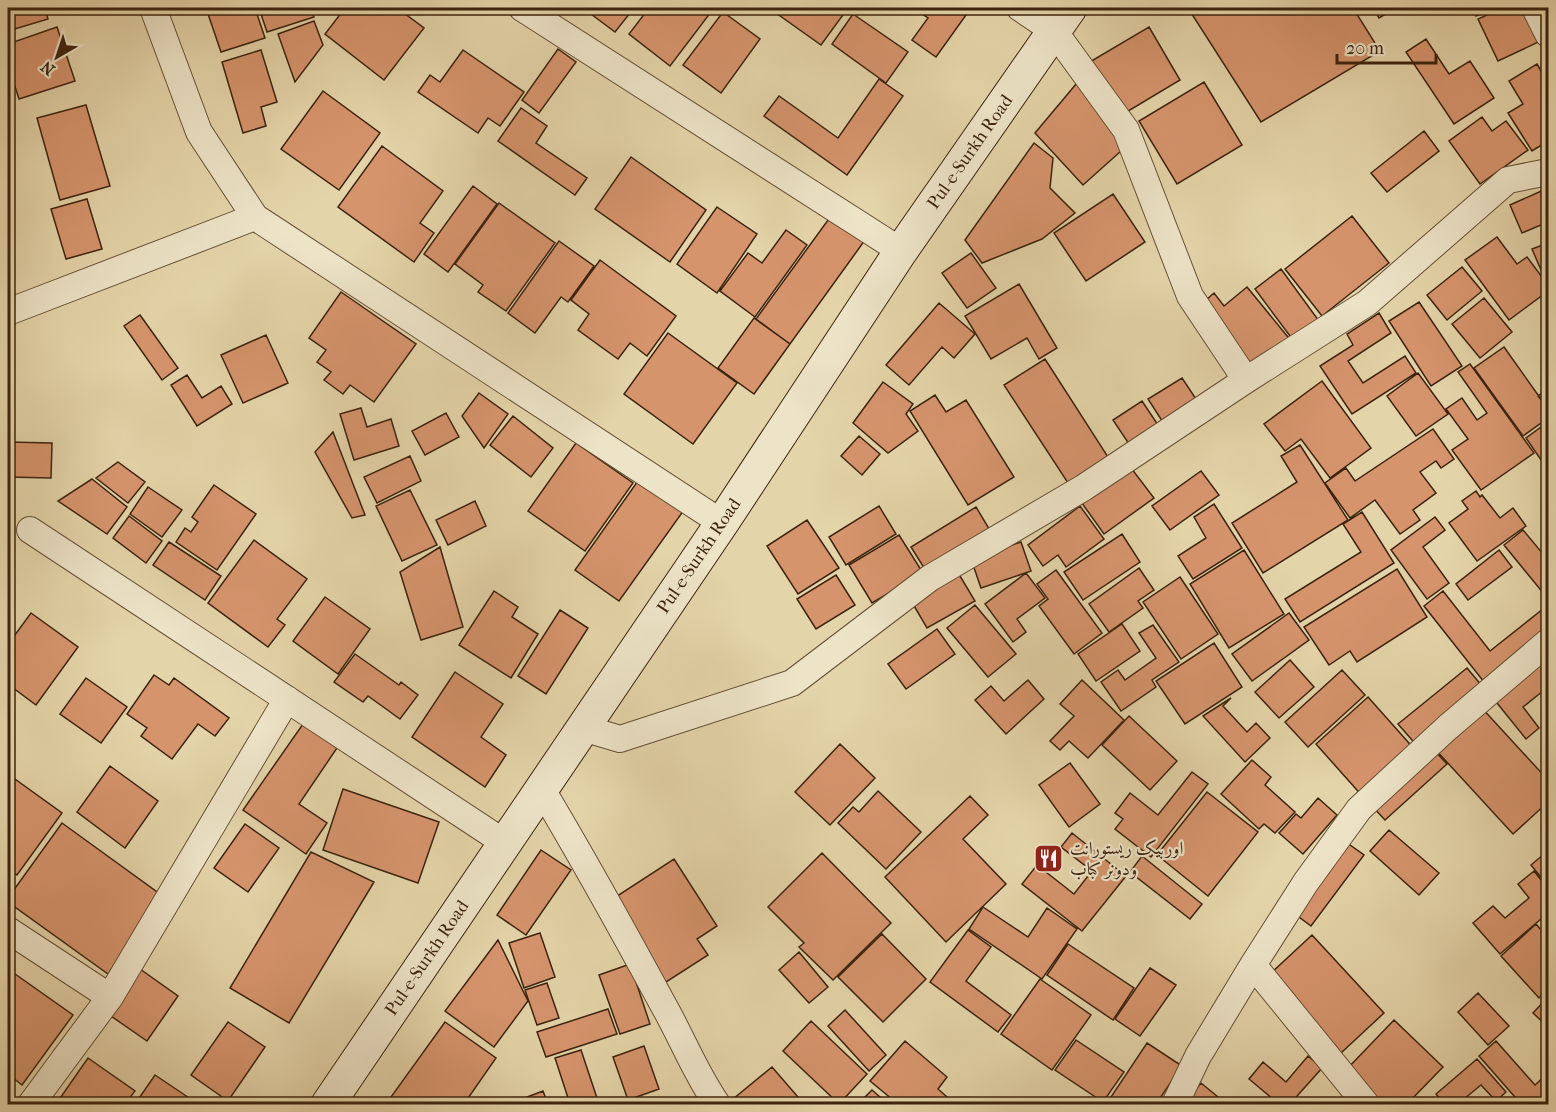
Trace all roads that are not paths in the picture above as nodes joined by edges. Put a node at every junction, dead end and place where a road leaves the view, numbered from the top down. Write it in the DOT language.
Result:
graph roads {
  1 [pos="153,8"];
  2 [pos="522,8"];
  3 [pos="1020,8"];
  4 [pos="1535,8"];
  5 [pos="1062,20"];
  6 [pos="1548,34"];
  7 [pos="1548,172"];
  8 [pos="255,217"];
  9 [pos="901,251"];
  10 [pos="8,312"];
  11 [pos="1246,381"];
  12 [pos="722,523"];
  13 [pos="30,530"];
  14 [pos="1548,642"];
  15 [pos="287,699"];
  16 [pos="583,728"];
  17 [pos="541,788"];
  18 [pos="505,843"];
  19 [pos="8,930"];
  20 [pos="1253,965"];
  21 [pos="110,997"];
  22 [pos="32,1104"];
  23 [pos="328,1104"];
  24 [pos="717,1104"];
  25 [pos="1176,1104"];
  26 [pos="1366,1104"];
  1 -- 8 [label="street"];
  2 -- 9 [label="street"];
  3 -- 5 [label="street"];
  4 -- 6 [label="street"];
  5 -- 9 [label="street, Pul-e-Surkh Road"];
  5 -- 11 [label="street"];
  7 -- 11 [label="street"];
  8 -- 10 [label="street"];
  8 -- 12 [label="street"];
  9 -- 12 [label="street, Pul-e-Surkh Road"];
  11 -- 16 [label="street"];
  12 -- 16 [label="street, Pul-e-Surkh Road"];
  13 -- 15 [label="street"];
  14 -- 20 [label="street"];
  15 -- 18 [label="street"];
  15 -- 21 [label="street"];
  16 -- 17 [label="street, Pul-e-Surkh Road"];
  17 -- 18 [label="street, Pul-e-Surkh Road"];
  17 -- 24 [label="street"];
  18 -- 23 [label="street, Pul-e-Surkh Road"];
  19 -- 21 [label="street"];
  20 -- 25 [label="street"];
  20 -- 26 [label="street"];
  21 -- 22 [label="street"];
}
